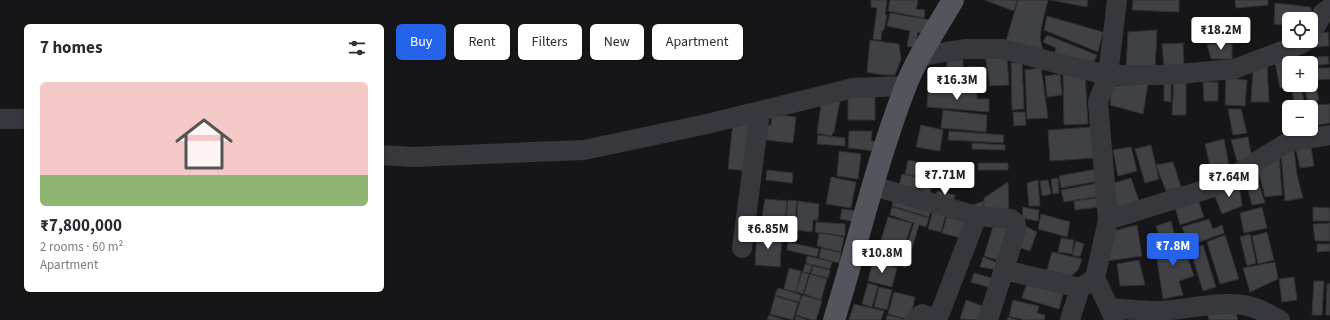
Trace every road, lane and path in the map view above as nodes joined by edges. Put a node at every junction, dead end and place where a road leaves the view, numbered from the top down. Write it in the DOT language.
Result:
graph roads {
  1 [pos="953,0"];
  2 [pos="1117,0"];
  3 [pos="1330,8"];
  4 [pos="1318,23"];
  5 [pos="1290,48"];
  6 [pos="921,56"];
  7 [pos="1108,75"];
  8 [pos="905,86"];
  9 [pos="760,111"];
  10 [pos="0,119"];
  11 [pos="24,119"];
  12 [pos="1330,135"];
  13 [pos="384,155"];
  14 [pos="873,186"];
  15 [pos="977,216"];
  16 [pos="1108,220"];
  17 [pos="742,248"];
  18 [pos="1004,270"];
  19 [pos="1088,283"];
  20 [pos="1112,314"];
  21 [pos="834,320"];
  22 [pos="915,320"];
  23 [pos="988,320"];
  24 [pos="1070,320"];
  25 [pos="1280,320"];
  1 -- 6 [label="main road"];
  2 -- 7 [label="street"];
  3 -- 4 [label="street"];
  5 -- 7 [label="street"];
  6 -- 7 [label="street"];
  6 -- 8 [label="main road"];
  7 -- 16 [label="street"];
  8 -- 9 [label="street"];
  8 -- 14 [label="main road"];
  9 -- 13 [label="street"];
  9 -- 17 [label="street"];
  10 -- 11 [label="street"];
  12 -- 16 [label="street"];
  14 -- 15 [label="street"];
  14 -- 21 [label="main road"];
  15 -- 18 [label="street"];
  15 -- 22 [label="street"];
  16 -- 19 [label="street"];
  18 -- 19 [label="street"];
  18 -- 23 [label="street"];
  19 -- 20 [label="street"];
  19 -- 24 [label="street"];
  20 -- 25 [label="street"];
}
